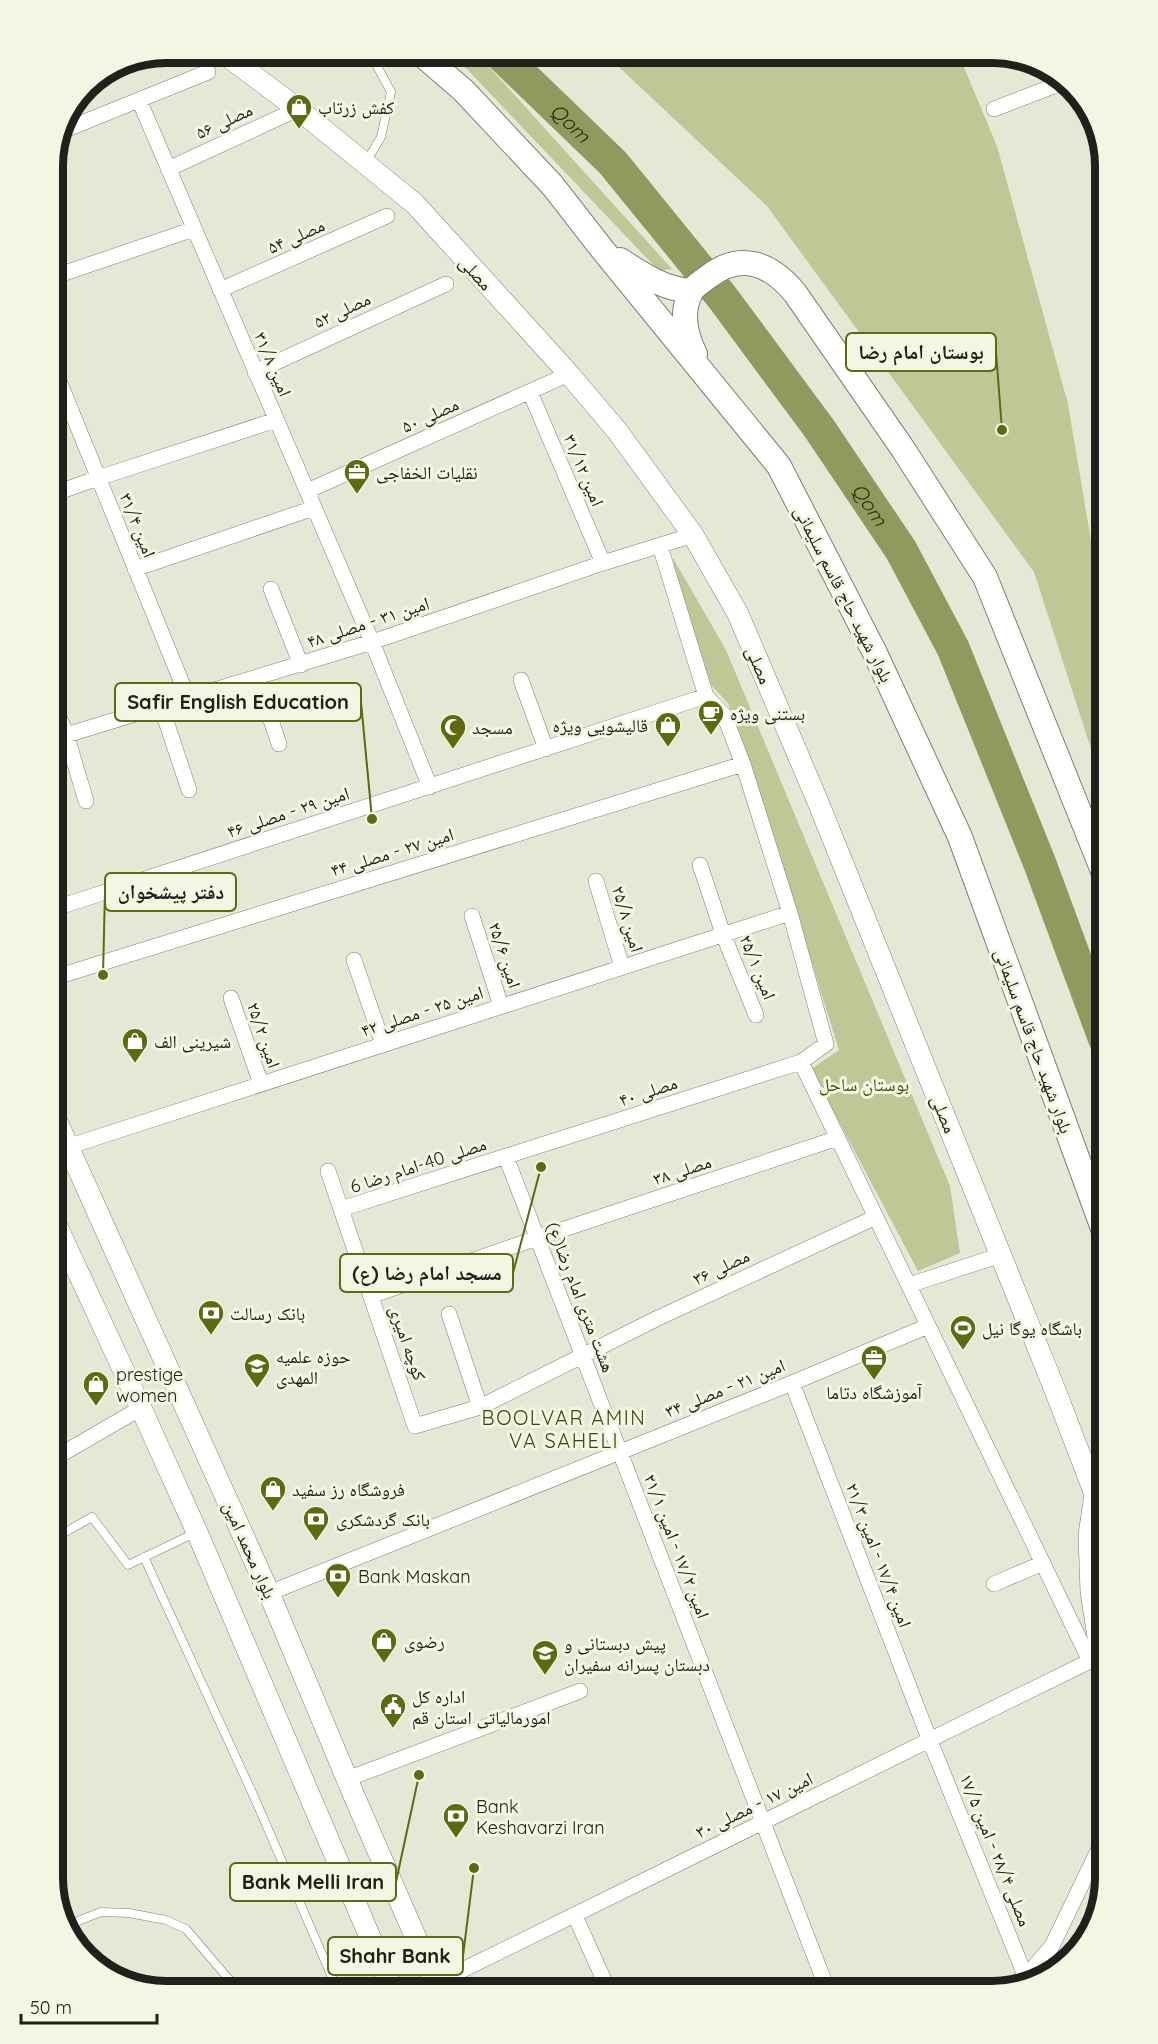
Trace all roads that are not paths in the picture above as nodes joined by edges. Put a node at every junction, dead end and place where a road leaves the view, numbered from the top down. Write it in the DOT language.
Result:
graph roads {
  1 [pos="237,63"];
  2 [pos="376,63"];
  3 [pos="431,63"];
  4 [pos="208,72"];
  5 [pos="1055,85"];
  6 [pos="139,100"];
  7 [pos="994,108"];
  8 [pos="298,109"];
  9 [pos="71,127"];
  10 [pos="365,164"];
  11 [pos="168,169"];
  12 [pos="387,216"];
  13 [pos="194,229"];
  14 [pos="602,249"];
  15 [pos="63,274"];
  16 [pos="446,285"];
  17 [pos="220,290"];
  18 [pos="692,291"];
  19 [pos="255,372"];
  20 [pos="569,374"];
  21 [pos="706,377"];
  22 [pos="63,391"];
  23 [pos="530,392"];
  24 [pos="276,420"];
  25 [pos="98,478"];
  26 [pos="63,490"];
  27 [pos="307,491"];
  28 [pos="314,508"];
  29 [pos="693,535"];
  30 [pos="660,546"];
  31 [pos="603,563"];
  32 [pos="135,569"];
  33 [pos="271,589"];
  34 [pos="372,642"];
  35 [pos="301,665"];
  36 [pos="257,678"];
  37 [pos="521,680"];
  38 [pos="706,696"];
  39 [pos="188,698"];
  40 [pos="161,706"];
  41 [pos="63,735"];
  42 [pos="279,744"];
  43 [pos="63,746"];
  44 [pos="546,749"];
  45 [pos="742,764"];
  46 [pos="430,787"];
  47 [pos="189,790"];
  48 [pos="86,801"];
  49 [pos="1095,851"];
  50 [pos="700,865"];
  51 [pos="596,881"];
  52 [pos="63,906"];
  53 [pos="790,913"];
  54 [pos="472,916"];
  55 [pos="723,934"];
  56 [pos="354,960"];
  57 [pos="622,967"];
  58 [pos="63,975"];
  59 [pos="231,998"];
  60 [pos="501,1006"];
  61 [pos="756,1015"];
  62 [pos="384,1044"];
  63 [pos="801,1062"];
  64 [pos="261,1084"];
  65 [pos="63,1137"];
  66 [pos="838,1138"];
  67 [pos="67,1147"];
  68 [pos="506,1157"];
  69 [pos="328,1171"];
  70 [pos="1095,1207"];
  71 [pos="341,1209"];
  72 [pos="876,1217"];
  73 [pos="537,1238"];
  74 [pos="63,1240"];
  75 [pos="1000,1255"];
  76 [pos="909,1285"];
  77 [pos="371,1296"];
  78 [pos="449,1314"];
  79 [pos="928,1326"];
  80 [pos="583,1355"];
  81 [pos="792,1383"];
  82 [pos="480,1407"];
  83 [pos="141,1408"];
  84 [pos="415,1426"];
  85 [pos="620,1452"];
  86 [pos="63,1453"];
  87 [pos="1095,1495"];
  88 [pos="197,1532"];
  89 [pos="63,1533"];
  90 [pos="144,1557"];
  91 [pos="1043,1563"];
  92 [pos="994,1584"];
  93 [pos="269,1593"];
  94 [pos="1095,1623"];
  95 [pos="1095,1659"];
  96 [pos="1095,1672"];
  97 [pos="580,1692"];
  98 [pos="930,1741"];
  99 [pos="347,1779"];
  100 [pos="762,1822"];
  101 [pos="1095,1857"];
  102 [pos="574,1916"];
  103 [pos="74,1922"];
  104 [pos="1025,1975"];
  105 [pos="230,1981"];
  106 [pos="334,1981"];
  107 [pos="389,1981"];
  108 [pos="434,1981"];
  109 [pos="449,1981"];
  110 [pos="604,1981"];
  111 [pos="824,1981"];
  1 -- 8 [label="main road, مصلی"];
  2 -- 10 [label="lane"];
  3 -- 14 [label="main road, بلوار شهید حاج قاسم سلیمانی"];
  4 -- 6 [label="street"];
  5 -- 7 [label="street"];
  6 -- 9 [label="street"];
  6 -- 11 [label="street, امین ۳۱/۸"];
  8 -- 10 [label="main road, مصلی"];
  8 -- 11 [label="street, مصلی ۵۶"];
  10 -- 20 [label="main road, مصلی"];
  11 -- 13 [label="street, امین ۳۱/۸"];
  12 -- 17 [label="street, مصلی ۵۴"];
  13 -- 15 [label="street"];
  13 -- 17 [label="street, امین ۳۱/۸"];
  14 -- 18 [label="main road"];
  14 -- 21 [label="main road, بلوار شهید حاج قاسم سلیمانی"];
  16 -- 19 [label="street, مصلی ۵۲"];
  17 -- 19 [label="street, امین ۳۱/۸"];
  18 -- 21 [label="main road"];
  18 -- 49 [label="main road"];
  19 -- 24 [label="street, امین ۳۱/۸"];
  20 -- 23 [label="street, مصلی ۵۰"];
  20 -- 29 [label="main road, مصلی"];
  21 -- 70 [label="main road, بلوار شهید حاج قاسم سلیمانی"];
  22 -- 25 [label="street, امین ۳۱/۴"];
  23 -- 27 [label="street, مصلی ۵۰"];
  23 -- 31 [label="street, امین ۳۱/۱۲"];
  24 -- 25 [label="street"];
  24 -- 27 [label="street, امین ۳۱/۸"];
  25 -- 26 [label="street"];
  25 -- 32 [label="street, امین ۳۱/۴"];
  27 -- 28 [label="street, امین ۳۱/۸"];
  28 -- 32 [label="street"];
  28 -- 34 [label="street, امین ۳۱/۸"];
  29 -- 30 [label="street, امین ۳۱ - مصلی ۴۸"];
  29 -- 75 [label="main road, مصلی"];
  30 -- 31 [label="street, امین ۳۱ - مصلی ۴۸"];
  30 -- 38 [label="street"];
  31 -- 34 [label="street, امین ۳۱ - مصلی ۴۸"];
  32 -- 39 [label="street, امین ۳۱/۴"];
  33 -- 35 [label="street"];
  34 -- 35 [label="street, امین ۳۱ - مصلی ۴۸"];
  34 -- 46 [label="street, امین ۳۱/۸"];
  35 -- 36 [label="street, امین ۳۱ - مصلی ۴۸"];
  36 -- 39 [label="street, امین ۳۱ - مصلی ۴۸"];
  36 -- 42 [label="street"];
  37 -- 44 [label="street"];
  38 -- 44 [label="street, امین ۲۹ - مصلی ۴۶"];
  38 -- 45 [label="street"];
  39 -- 40 [label="street, امین ۳۱ - مصلی ۴۸"];
  40 -- 41 [label="street, امین ۳۱ - مصلی ۴۸"];
  40 -- 47 [label="street"];
  43 -- 48 [label="street"];
  44 -- 46 [label="street, امین ۲۹ - مصلی ۴۶"];
  45 -- 53 [label="street"];
  45 -- 58 [label="street, امین ۲۷ - مصلی ۴۴"];
  46 -- 52 [label="street, امین ۲۹ - مصلی ۴۶"];
  50 -- 55 [label="street, امین ۲۵/۱"];
  51 -- 57 [label="street, امین ۲۵/۸"];
  53 -- 55 [label="street, امین ۲۵ - مصلی ۴۲"];
  53 -- 63 [label="street, مصلی ۴۰"];
  54 -- 60 [label="street, امین ۲۵/۶"];
  55 -- 57 [label="street, امین ۲۵ - مصلی ۴۲"];
  55 -- 61 [label="street, امین ۲۵/۱"];
  56 -- 62 [label="street"];
  57 -- 60 [label="street, امین ۲۵ - مصلی ۴۲"];
  59 -- 64 [label="street, امین ۲۵/۲"];
  60 -- 62 [label="street, امین ۲۵ - مصلی ۴۲"];
  62 -- 64 [label="street, امین ۲۵ - مصلی ۴۲"];
  63 -- 66 [label="street"];
  63 -- 68 [label="street, مصلی ۴۰"];
  64 -- 67 [label="street, امین ۲۵ - مصلی ۴۲"];
  65 -- 67 [label="main road, بلوار محمد امین"];
  66 -- 72 [label="street"];
  66 -- 73 [label="street, مصلی ۳۸"];
  67 -- 93 [label="main road, بلوار محمد امین"];
  68 -- 71 [label="street, مصلی 40-امام رضا 6"];
  68 -- 73 [label="street, هشت متری امام رضا(ع)"];
  69 -- 71 [label="street, کوچه امیری"];
  71 -- 77 [label="street, کوچه امیری"];
  72 -- 76 [label="street"];
  72 -- 80 [label="street, مصلی ۳۶"];
  73 -- 77 [label="street, مصلی ۳۸"];
  73 -- 80 [label="street, هشت متری امام رضا(ع)"];
  74 -- 83 [label="main road"];
  75 -- 76 [label="street"];
  75 -- 87 [label="main road, مصلی"];
  76 -- 79 [label="street"];
  77 -- 84 [label="street, کوچه امیری"];
  78 -- 82 [label="street"];
  79 -- 81 [label="street, امین ۲۱ - مصلی ۳۴"];
  79 -- 91 [label="street"];
  80 -- 82 [label="street, مصلی ۳۶"];
  80 -- 85 [label="street, هشت متری امام رضا(ع)"];
  81 -- 85 [label="street, امین ۲۱ - مصلی ۳۴"];
  81 -- 98 [label="street, امین ۱۷/۴ - امین ۲۱/۳"];
  82 -- 84 [label="street, مصلی ۳۶"];
  83 -- 86 [label="street"];
  83 -- 88 [label="main road"];
  85 -- 93 [label="street, امین ۲۱ - مصلی ۳۴"];
  85 -- 100 [label="street, امین ۱۷/۲ - امین ۲۱/۱"];
  87 -- 94 [label="main road"];
  88 -- 90 [label="lane"];
  88 -- 107 [label="main road"];
  89 -- 90 [label="lane"];
  90 -- 106 [label="lane"];
  91 -- 92 [label="street"];
  91 -- 95 [label="street"];
  93 -- 99 [label="main road, بلوار محمد امین"];
  96 -- 98 [label="street, امین ۱۷ - مصلی ۳۰"];
  97 -- 99 [label="street"];
  98 -- 100 [label="street, امین ۱۷ - مصلی ۳۰"];
  98 -- 104 [label="street, مصلی ۲۸/۴ - امین ۱۷/۵"];
  99 -- 108 [label="main road, بلوار محمد امین"];
  100 -- 102 [label="street, امین ۱۷ - مصلی ۳۰"];
  100 -- 111 [label="street, امین ۱۷/۲ - امین ۲۱/۱"];
  101 -- 104 [label="street"];
  102 -- 109 [label="street, امین ۱۷ - مصلی ۳۰"];
  102 -- 110 [label="street"];
  103 -- 105 [label="lane"];
}
